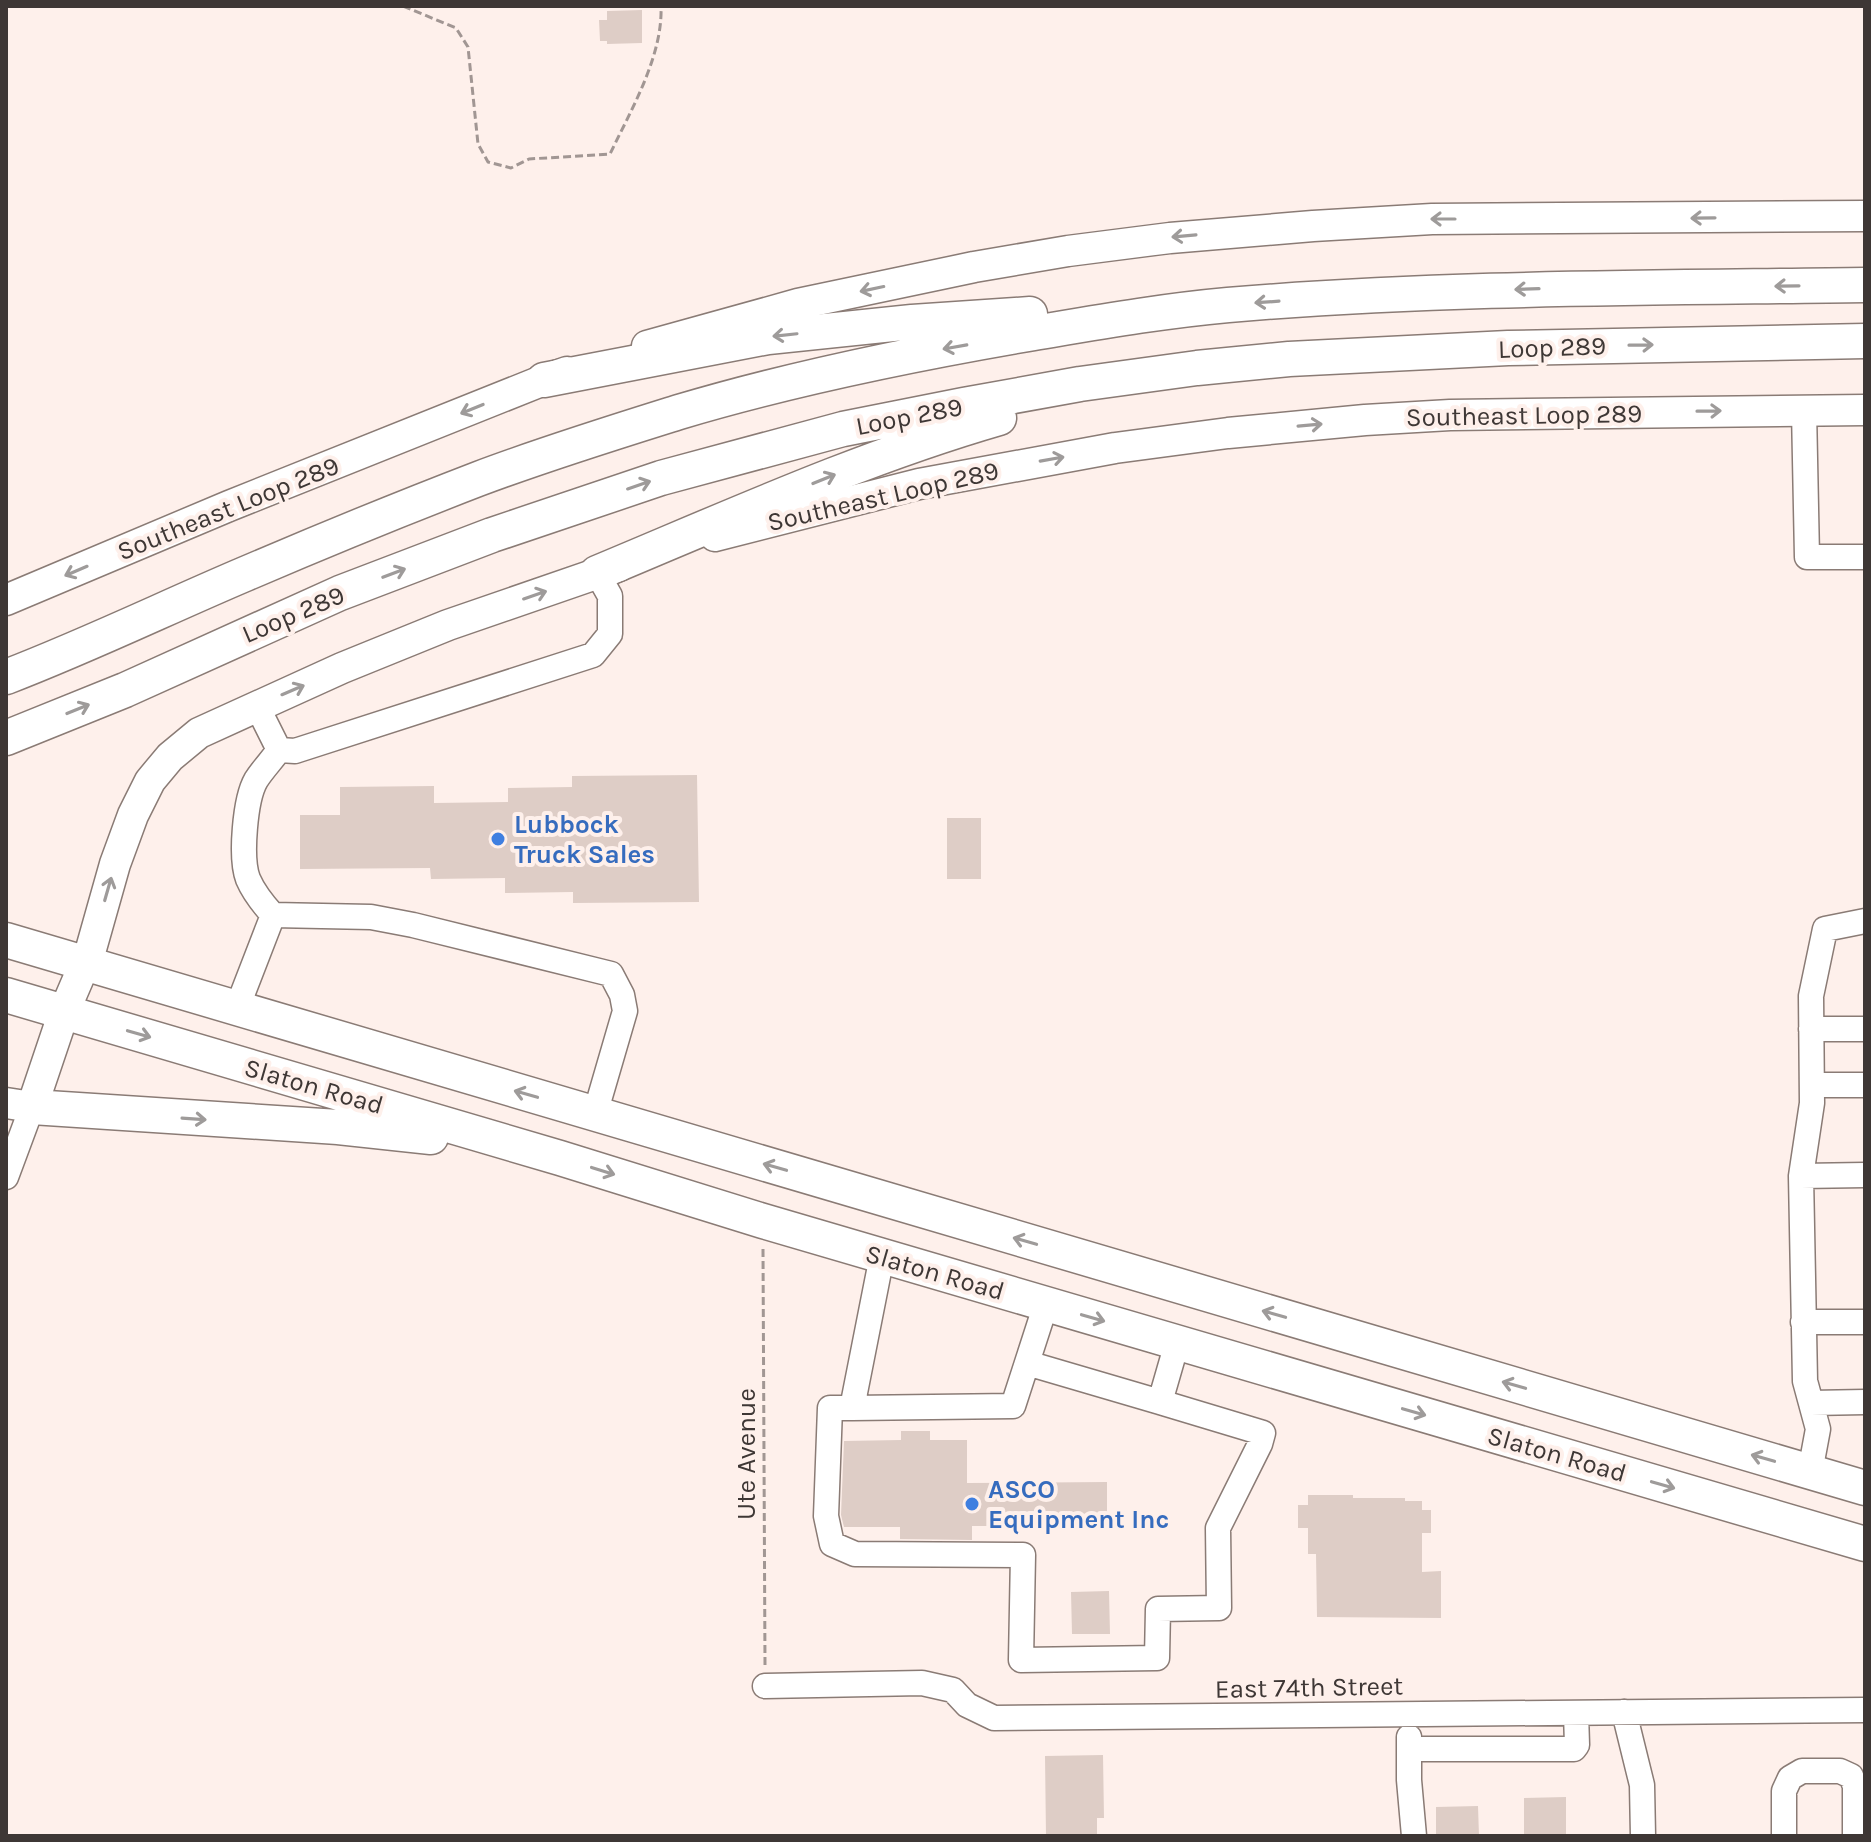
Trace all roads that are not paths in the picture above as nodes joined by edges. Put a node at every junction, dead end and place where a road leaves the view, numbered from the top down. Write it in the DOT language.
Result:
graph roads {
  1 [pos="1865,216"];
  2 [pos="1865,285"];
  3 [pos="1226,305"];
  4 [pos="1865,341"];
  5 [pos="1508,348"];
  6 [pos="544,380"];
  7 [pos="1804,410"];
  8 [pos="1865,410"];
  9 [pos="1865,557"];
  10 [pos="597,573"];
  11 [pos="6,600"];
  12 [pos="6,677"];
  13 [pos="257,706"];
  14 [pos="6,738"];
  15 [pos="279,750"];
  16 [pos="273,915"];
  17 [pos="1865,921"];
  18 [pos="6,940"];
  19 [pos="85,963"];
  20 [pos="6,995"];
  21 [pos="237,1008"];
  22 [pos="64,1012"];
  23 [pos="1811,1029"];
  24 [pos="1865,1029"];
  25 [pos="1812,1085"];
  26 [pos="1865,1085"];
  27 [pos="19,1105"];
  28 [pos="595,1114"];
  29 [pos="560,1158"];
  30 [pos="1865,1175"];
  31 [pos="1801,1176"];
  32 [pos="6,1177"];
  33 [pos="882,1256"];
  34 [pos="1170,1284"];
  35 [pos="1046,1304"];
  36 [pos="1803,1322"];
  37 [pos="1865,1322"];
  38 [pos="1164,1338"];
  39 [pos="1027,1363"];
  40 [pos="1160,1402"];
  41 [pos="1865,1402"];
  42 [pos="1811,1403"];
  43 [pos="852,1408"];
  44 [pos="1810,1472"];
  45 [pos="1865,1488"];
  46 [pos="1865,1544"];
  47 [pos="765,1686"];
  48 [pos="1865,1710"];
  49 [pos="1624,1712"];
  50 [pos="1576,1713"];
  51 [pos="1409,1714"];
  52 [pos="1409,1749"];
  53 [pos="1414,1836"];
  54 [pos="1643,1836"];
  55 [pos="1784,1836"];
  56 [pos="1855,1836"];
  1 -- 6 [label="main road, Southeast Loop 289, one-way"];
  2 -- 3 [label="highway, Loop 289, one-way"];
  3 -- 6 [label="highway, one-way"];
  3 -- 12 [label="highway, Loop 289, one-way"];
  5 -- 4 [label="highway, Loop 289, one-way"];
  10 -- 5 [label="highway, one-way"];
  14 -- 5 [label="highway, Loop 289, one-way"];
  6 -- 11 [label="main road, Southeast Loop 289, one-way"];
  7 -- 8 [label="main road, Southeast Loop 289"];
  7 -- 9 [label="street"];
  10 -- 7 [label="main road, Southeast Loop 289, one-way"];
  13 -- 10 [label="main road, Southeast Loop 289, one-way"];
  10 -- 15 [label="street"];
  13 -- 15 [label="street"];
  19 -- 13 [label="main road, Southeast Loop 289, one-way"];
  15 -- 16 [label="street"];
  16 -- 21 [label="street"];
  16 -- 28 [label="street"];
  17 -- 23 [label="street"];
  18 -- 19 [label="highway, Slaton Road"];
  19 -- 21 [label="highway, Slaton Road"];
  19 -- 22 [label="main road, Southeast Loop 289"];
  20 -- 22 [label="highway, Slaton Road"];
  28 -- 21 [label="highway, Slaton Road, one-way"];
  22 -- 27 [label="main road, Southeast Loop 289"];
  22 -- 29 [label="highway, Slaton Road, one-way"];
  23 -- 24 [label="street"];
  23 -- 25 [label="street"];
  25 -- 26 [label="street"];
  25 -- 31 [label="street"];
  27 -- 29 [label="highway, one-way"];
  27 -- 32 [label="street"];
  34 -- 28 [label="highway, Slaton Road, one-way"];
  29 -- 33 [label="highway, Slaton Road, one-way"];
  30 -- 31 [label="street"];
  31 -- 36 [label="street"];
  33 -- 35 [label="highway, Slaton Road"];
  33 -- 43 [label="street"];
  34 -- 38 [label="highway"];
  44 -- 34 [label="highway, Slaton Road, one-way"];
  35 -- 38 [label="highway, Slaton Road, one-way"];
  35 -- 39 [label="street"];
  36 -- 37 [label="street"];
  36 -- 42 [label="street"];
  38 -- 40 [label="street"];
  38 -- 46 [label="highway, Slaton Road, one-way"];
  39 -- 40 [label="street"];
  39 -- 43 [label="street"];
  40 -- 43 [label="street"];
  41 -- 42 [label="street"];
  42 -- 44 [label="street"];
  44 -- 45 [label="highway, Slaton Road"];
  47 -- 51 [label="street, East 74th Street"];
  48 -- 49 [label="street, East 74th Street"];
  49 -- 50 [label="street, East 74th Street"];
  49 -- 54 [label="street"];
  50 -- 51 [label="street, East 74th Street"];
  50 -- 52 [label="street"];
  51 -- 52 [label="street"];
  52 -- 53 [label="street"];
  55 -- 56 [label="street"];
}
